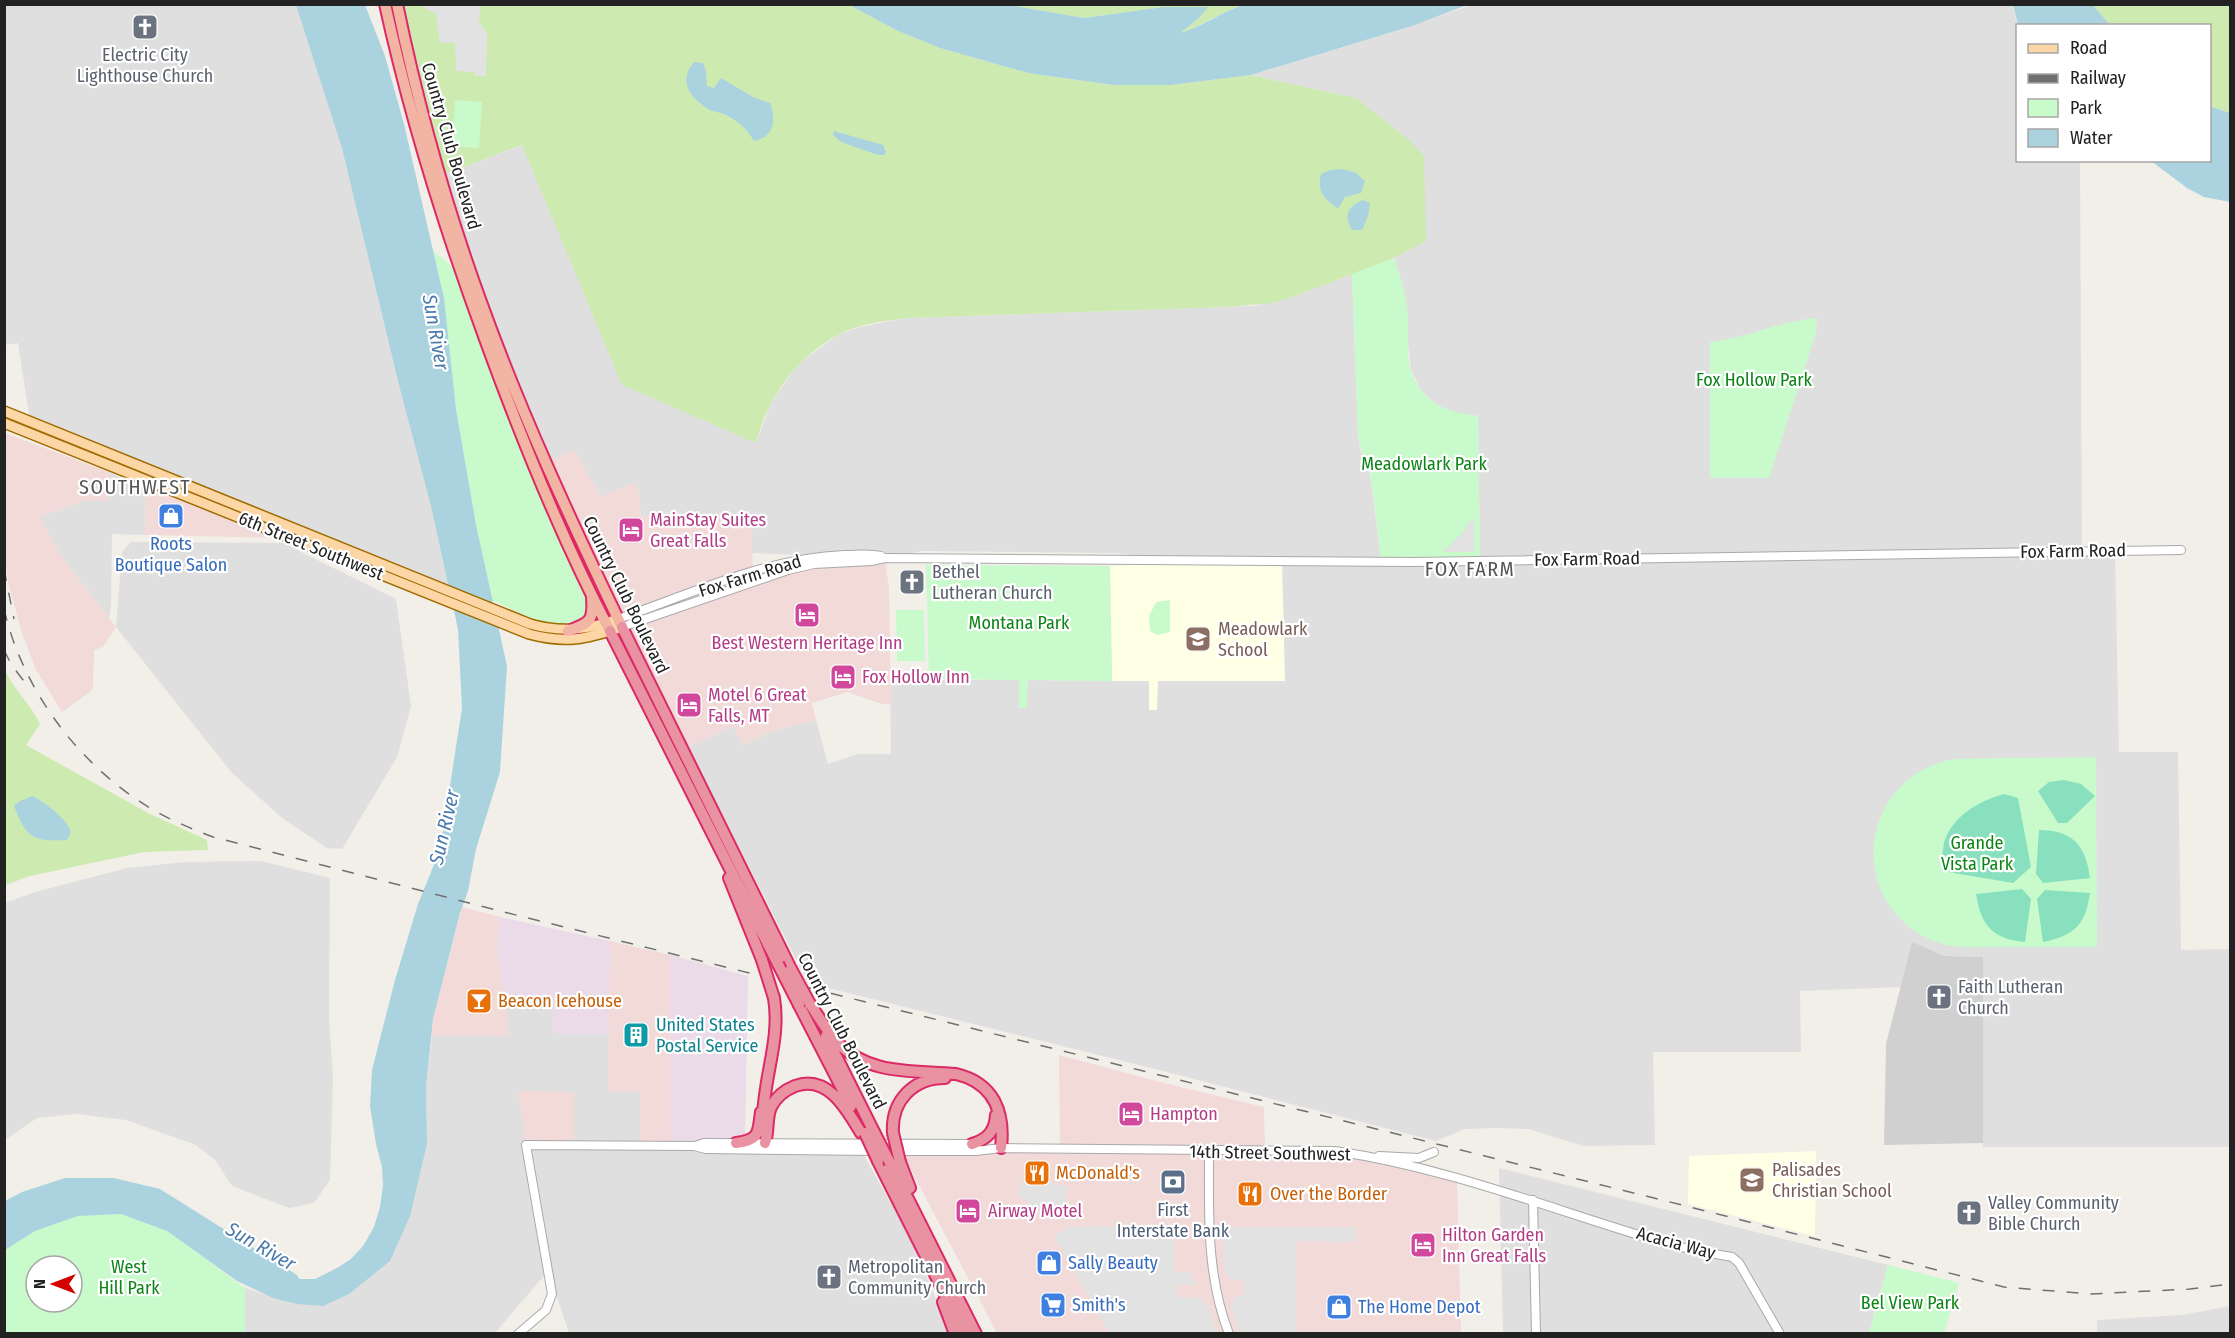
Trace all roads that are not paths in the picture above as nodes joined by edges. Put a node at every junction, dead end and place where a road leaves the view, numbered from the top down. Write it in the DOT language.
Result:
graph roads {
  1 [pos="385,4"];
  2 [pos="396,4"];
  3 [pos="4,411"];
  4 [pos="4,423"];
  5 [pos="2181,550"];
  6 [pos="592,594"];
  7 [pos="620,623"];
  8 [pos="608,627"];
  9 [pos="568,631"];
  10 [pos="715,838"];
  11 [pos="805,1004"];
  12 [pos="765,1097"];
  13 [pos="996,1115"];
  14 [pos="867,1133"];
  15 [pos="736,1143"];
  16 [pos="972,1144"];
  17 [pos="694,1146"];
  18 [pos="765,1147"];
  19 [pos="1001,1148"];
  20 [pos="1209,1151"];
  21 [pos="1434,1152"];
  22 [pos="1372,1157"];
  23 [pos="895,1162"];
  24 [pos="1533,1200"];
  25 [pos="921,1246"];
  26 [pos="518,1334"];
  27 [pos="955,1334"];
  28 [pos="965,1334"];
  29 [pos="976,1334"];
  30 [pos="1229,1334"];
  31 [pos="1536,1334"];
  32 [pos="1780,1334"];
  1 -- 6 [label="highway, Country Club Boulevard"];
  2 -- 7 [label="highway, Country Club Boulevard"];
  3 -- 9 [label="main road, 6th Street Southwest"];
  4 -- 8 [label="main road, 6th Street Southwest"];
  5 -- 7 [label="street, Fox Farm Road"];
  6 -- 8 [label="highway, Country Club Boulevard"];
  6 -- 9 [label="highway"];
  7 -- 8 [label="main road, 6th Street Southwest"];
  7 -- 11 [label="highway, Country Club Boulevard, bridge"];
  8 -- 9 [label="main road, 6th Street Southwest"];
  8 -- 10 [label="highway, Country Club Boulevard"];
  10 -- 11 [label="highway, Country Club Boulevard, bridge"];
  10 -- 12 [label="highway, bridge"];
  11 -- 14 [label="highway, Country Club Boulevard"];
  11 -- 19 [label="highway"];
  12 -- 15 [label="highway"];
  12 -- 18 [label="highway"];
  13 -- 16 [label="highway"];
  13 -- 19 [label="highway"];
  13 -- 23 [label="highway, bridge"];
  14 -- 18 [label="highway"];
  14 -- 23 [label="highway, Country Club Boulevard, bridge"];
  14 -- 25 [label="highway, Country Club Boulevard, bridge"];
  15 -- 17 [label="street, 14th Street Southwest"];
  15 -- 18 [label="street, 14th Street Southwest"];
  16 -- 18 [label="street, 14th Street Southwest"];
  16 -- 19 [label="street, 14th Street Southwest"];
  17 -- 18 [label="street, 14th Street Southwest"];
  17 -- 26 [label="street, 14th Street Southwest"];
  18 -- 19 [label="street, 14th Street Southwest"];
  19 -- 20 [label="street, 14th Street Southwest"];
  20 -- 22 [label="street, 14th Street Southwest"];
  20 -- 30 [label="street"];
  21 -- 22 [label="street"];
  22 -- 24 [label="street, 14th Street Southwest"];
  23 -- 29 [label="highway, Country Club Boulevard"];
  24 -- 31 [label="street"];
  24 -- 32 [label="street, Acacia Way"];
  25 -- 27 [label="highway"];
  25 -- 28 [label="highway"];
}
